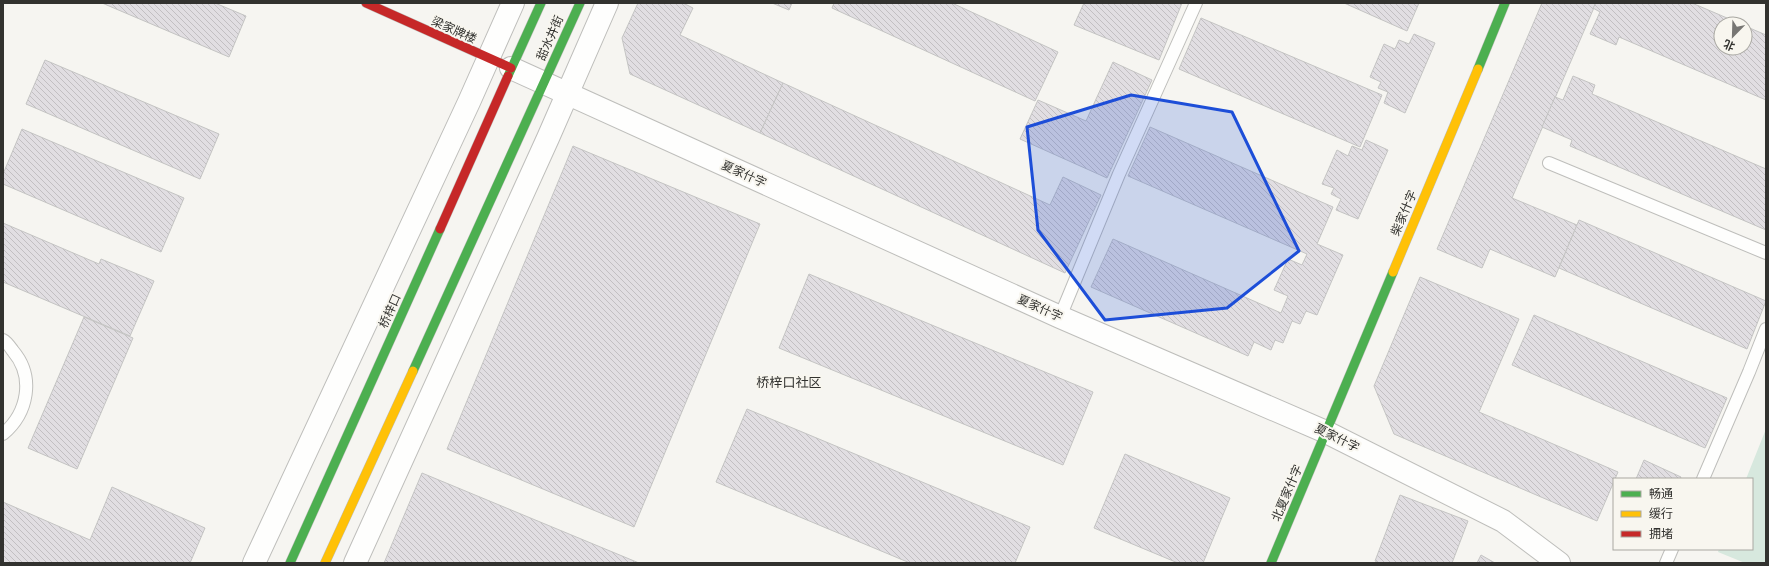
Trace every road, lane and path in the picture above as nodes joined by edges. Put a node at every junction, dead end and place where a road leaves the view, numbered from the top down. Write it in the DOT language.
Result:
graph roads {
  1 [pos="366,3"];
  2 [pos="513,3"];
  3 [pos="541,3"];
  4 [pos="580,3"];
  5 [pos="607,3"];
  6 [pos="1196,3"];
  7 [pos="1505,3"];
  8 [pos="488,58"];
  9 [pos="511,68"];
  10 [pos="543,83"];
  11 [pos="567,94"];
  12 [pos="1549,163"];
  13 [pos="1766,252"];
  14 [pos="1060,317"];
  15 [pos="1766,329"];
  16 [pos="3,340"];
  17 [pos="1326,432"];
  18 [pos="3,434"];
  19 [pos="1703,478"];
  20 [pos="1672,550"];
  21 [pos="254,563"];
  22 [pos="290,563"];
  23 [pos="325,563"];
  24 [pos="355,563"];
  25 [pos="1271,563"];
  26 [pos="1559,563"];
  27 [pos="1666,563"];
  1 -- 8 [label="main road, 梁家牌楼"];
  2 -- 8 [label="street"];
  3 -- 9 [label="main road, 甜水井街"];
  4 -- 10 [label="main road, 甜水井街"];
  5 -- 11 [label="street"];
  6 -- 14 [label="lane"];
  7 -- 17 [label="main road, 柴家什字"];
  8 -- 9 [label="main road, 梁家牌楼"];
  8 -- 21 [label="street"];
  9 -- 10 [label="street, 夏家什字"];
  9 -- 22 [label="main road, 桥梓口"];
  10 -- 11 [label="street, 夏家什字"];
  10 -- 23 [label="main road"];
  11 -- 14 [label="street, 夏家什字"];
  11 -- 24 [label="street"];
  12 -- 13 [label="lane"];
  14 -- 17 [label="street, 夏家什字"];
  15 -- 19 [label="lane"];
  16 -- 18 [label="lane"];
  17 -- 25 [label="main road, 北夏家什字"];
  17 -- 26 [label="street, 夏家什字"];
  20 -- 27 [label="lane"];
}
